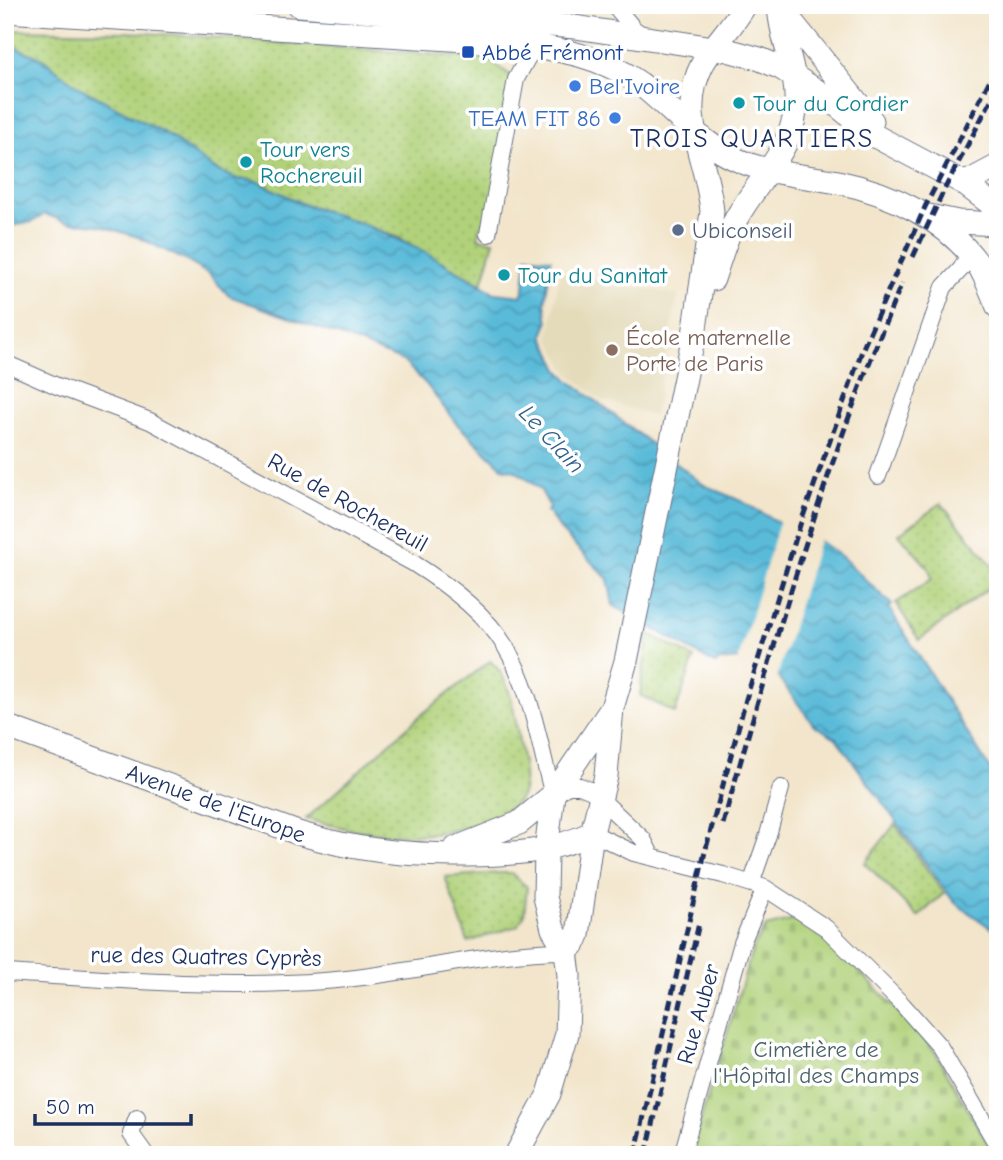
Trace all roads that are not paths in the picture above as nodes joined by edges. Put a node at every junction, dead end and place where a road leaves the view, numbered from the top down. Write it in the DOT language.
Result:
graph roads {
  1 [pos="299,5"];
  2 [pos="614,5"];
  3 [pos="745,5"];
  4 [pos="779,6"];
  5 [pos="68,10"];
  6 [pos="95,10"];
  7 [pos="5,11"];
  8 [pos="654,40"];
  9 [pos="538,46"];
  10 [pos="714,48"];
  11 [pos="793,76"];
  12 [pos="694,132"];
  13 [pos="896,149"];
  14 [pos="998,166"];
  15 [pos="771,170"];
  16 [pos="964,184"];
  17 [pos="994,211"];
  18 [pos="926,216"];
  19 [pos="488,234"];
  20 [pos="969,254"];
  21 [pos="996,299"];
  22 [pos="694,335"];
  23 [pos="5,363"];
  24 [pos="878,476"];
  25 [pos="612,708"];
  26 [pos="5,726"];
  27 [pos="780,788"];
  28 [pos="553,795"];
  29 [pos="600,799"];
  30 [pos="592,833"];
  31 [pos="547,850"];
  32 [pos="433,855"];
  33 [pos="652,857"];
  34 [pos="758,886"];
  35 [pos="566,951"];
  36 [pos="5,973"];
  37 [pos="137,1118"];
  38 [pos="998,1151"];
  39 [pos="146,1155"];
  40 [pos="516,1155"];
  41 [pos="682,1155"];
  1 -- 8 [label="main road"];
  2 -- 8 [label="street"];
  3 -- 10 [label="main road"];
  4 -- 11 [label="main road"];
  4 -- 13 [label="main road"];
  5 -- 6 [label="main road"];
  5 -- 7 [label="main road"];
  6 -- 9 [label="main road"];
  8 -- 10 [label="main road"];
  9 -- 12 [label="main road"];
  9 -- 19 [label="street"];
  10 -- 11 [label="main road"];
  10 -- 12 [label="main road"];
  11 -- 13 [label="main road"];
  11 -- 15 [label="main road"];
  12 -- 15 [label="main road"];
  12 -- 22 [label="main road"];
  13 -- 16 [label="main road"];
  14 -- 16 [label="main road"];
  15 -- 18 [label="main road"];
  15 -- 22 [label="main road"];
  16 -- 17 [label="main road"];
  17 -- 18 [label="main road"];
  17 -- 20 [label="main road"];
  18 -- 20 [label="main road"];
  20 -- 21 [label="main road"];
  20 -- 24 [label="street"];
  22 -- 25 [label="main road"];
  23 -- 28 [label="street, Rue de Rochereuil"];
  25 -- 28 [label="main road"];
  25 -- 29 [label="main road"];
  26 -- 32 [label="main road, Avenue de l'Europe"];
  27 -- 34 [label="street, Rue Auber"];
  28 -- 29 [label="street"];
  28 -- 31 [label="main road"];
  28 -- 32 [label="main road, Avenue de l'Europe"];
  29 -- 30 [label="main road"];
  29 -- 33 [label="street"];
  30 -- 31 [label="main road, Avenue de l'Europe"];
  30 -- 33 [label="street"];
  30 -- 35 [label="main road"];
  31 -- 32 [label="main road, Avenue de l'Europe"];
  31 -- 35 [label="main road"];
  33 -- 34 [label="street"];
  34 -- 38 [label="street"];
  34 -- 41 [label="street, Rue Auber"];
  35 -- 36 [label="street, rue des Quatres Cyprès"];
  35 -- 40 [label="main road"];
  37 -- 39 [label="street"];
}
